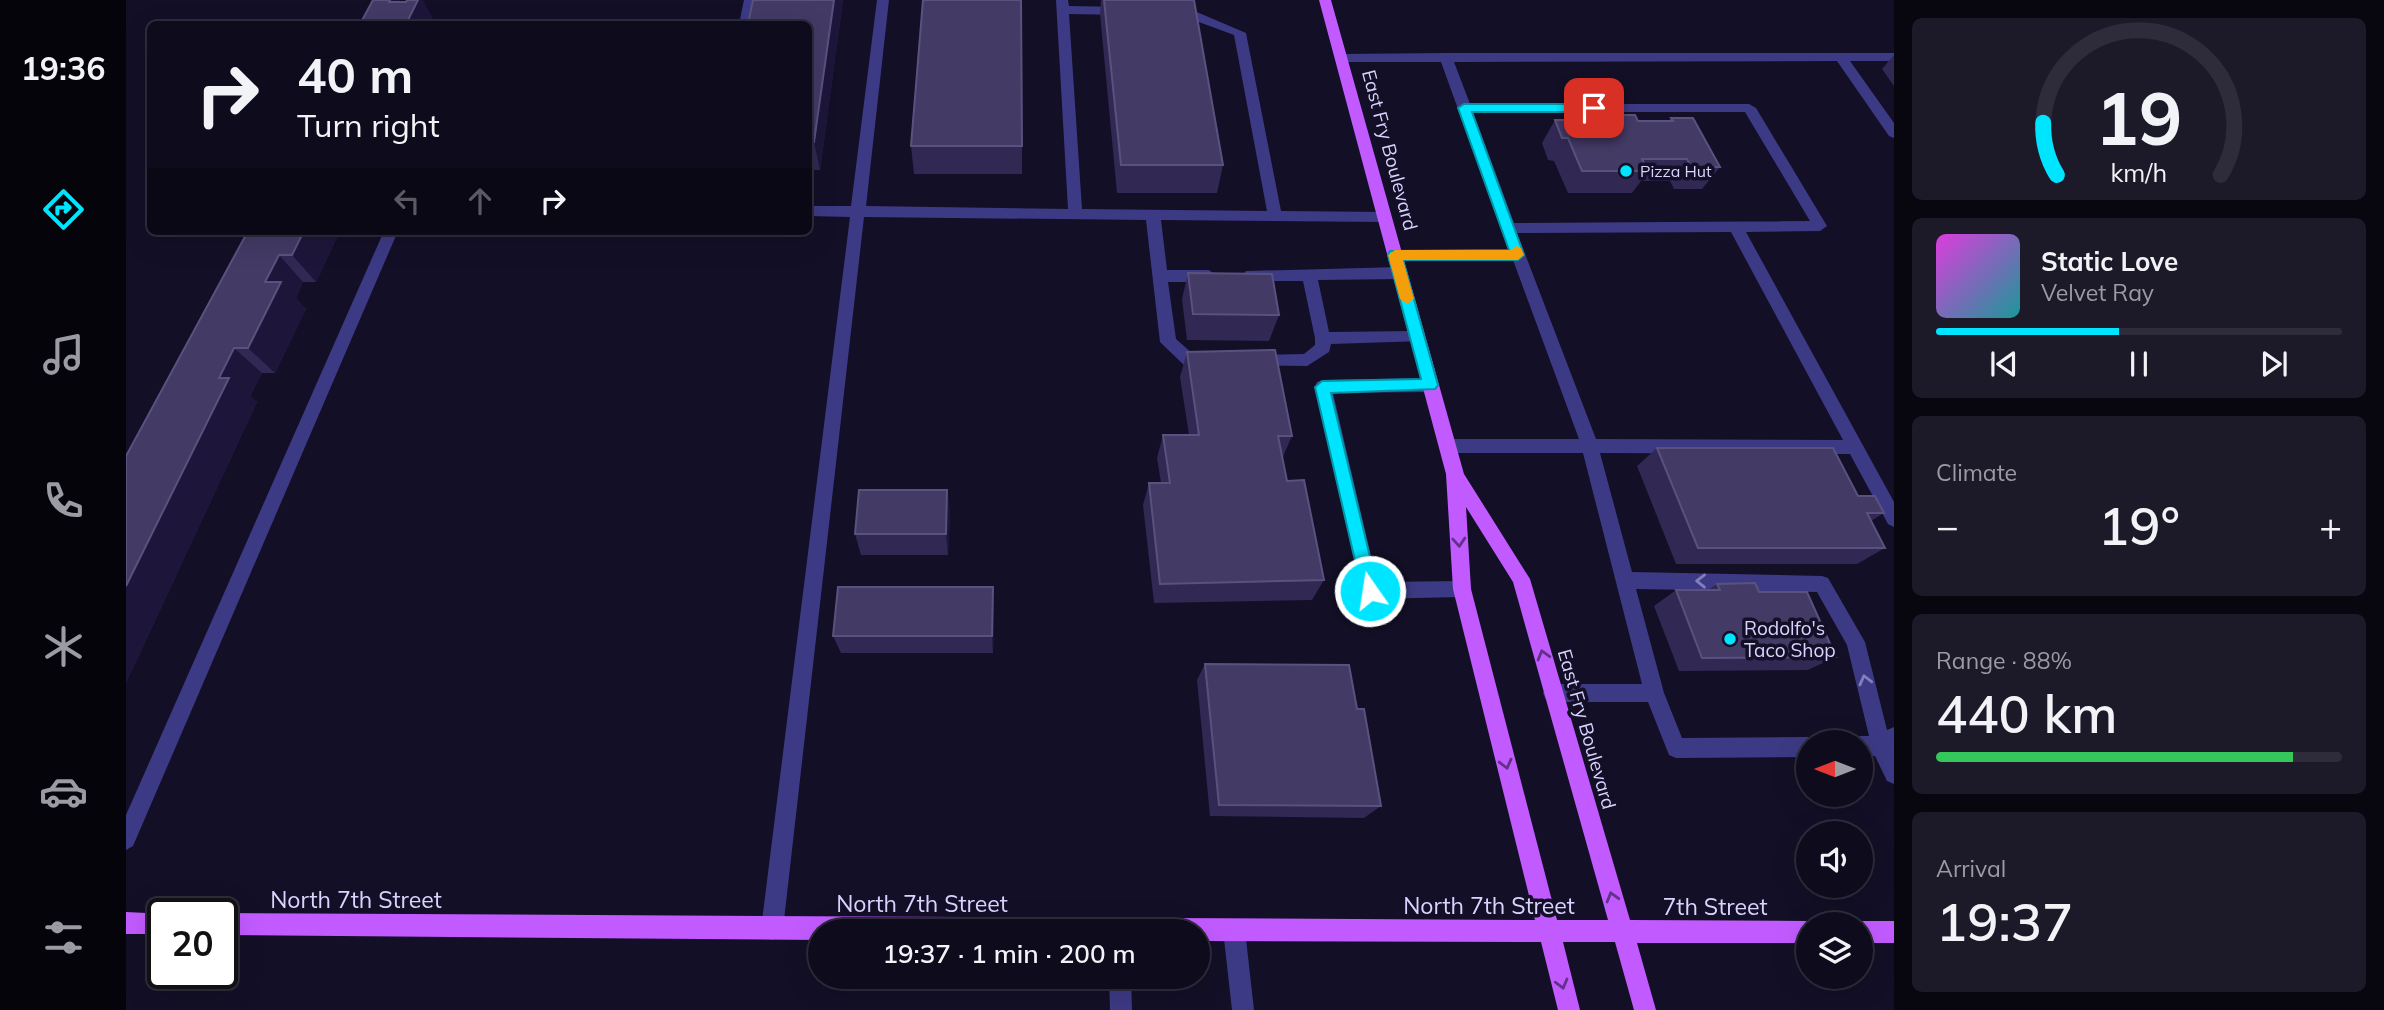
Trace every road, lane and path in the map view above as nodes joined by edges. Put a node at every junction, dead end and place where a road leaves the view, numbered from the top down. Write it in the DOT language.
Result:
graph roads {
  1 [pos="750,0"];
  2 [pos="883,0"];
  3 [pos="1325,0"];
  4 [pos="1063,5"];
  5 [pos="1131,10"];
  6 [pos="1158,10"];
  7 [pos="746,21"];
  8 [pos="1446,57"];
  9 [pos="1842,57"];
  10 [pos="1894,57"];
  11 [pos="1341,58"];
  12 [pos="1464,108"];
  13 [pos="1894,133"];
  14 [pos="812,211"];
  15 [pos="858,211"];
  16 [pos="1075,213"];
  17 [pos="1153,215"];
  18 [pos="1275,216"];
  19 [pos="1385,217"];
  20 [pos="1736,227"];
  21 [pos="1508,228"];
  22 [pos="389,235"];
  23 [pos="1395,255"];
  24 [pos="1518,255"];
  25 [pos="1400,273"];
  26 [pos="1309,275"];
  27 [pos="1161,276"];
  28 [pos="1417,337"];
  29 [pos="1323,338"];
  30 [pos="1430,385"];
  31 [pos="1447,446"];
  32 [pos="1590,446"];
  33 [pos="1856,447"];
  34 [pos="1455,474"];
  35 [pos="1894,519"];
  36 [pos="1623,580"];
  37 [pos="1462,589"];
  38 [pos="1553,693"];
  39 [pos="1654,693"];
  40 [pos="1888,742"];
  41 [pos="1796,747"];
  42 [pos="1894,774"];
  43 [pos="126,839"];
  44 [pos="126,923"];
  45 [pos="147,923"];
  46 [pos="238,924"];
  47 [pos="772,929"];
  48 [pos="808,929"];
  49 [pos="1210,930"];
  50 [pos="1234,930"];
  51 [pos="1548,931"];
  52 [pos="1622,932"];
  53 [pos="1796,932"];
  54 [pos="1873,932"];
  55 [pos="1894,932"];
  56 [pos="1120,989"];
  57 [pos="1121,1010"];
  58 [pos="1243,1010"];
  59 [pos="1569,1010"];
  60 [pos="1645,1010"];
  1 -- 7 [label="street"];
  2 -- 15 [label="street"];
  3 -- 11 [label="main road, East Fry Boulevard"];
  4 -- 5 [label="street"];
  4 -- 16 [label="street"];
  6 -- 18 [label="street"];
  8 -- 9 [label="street"];
  8 -- 11 [label="street"];
  8 -- 12 [label="street"];
  9 -- 10 [label="street"];
  9 -- 13 [label="street"];
  11 -- 19 [label="main road, East Fry Boulevard"];
  12 -- 20 [label="street"];
  12 -- 21 [label="street"];
  14 -- 15 [label="street"];
  15 -- 16 [label="street"];
  15 -- 47 [label="street"];
  16 -- 17 [label="street"];
  17 -- 18 [label="street"];
  17 -- 27 [label="street"];
  18 -- 19 [label="street"];
  19 -- 23 [label="main road, East Fry Boulevard"];
  20 -- 21 [label="street"];
  20 -- 33 [label="street"];
  21 -- 24 [label="street"];
  22 -- 43 [label="street"];
  23 -- 24 [label="street"];
  23 -- 25 [label="main road, East Fry Boulevard"];
  24 -- 32 [label="street"];
  25 -- 26 [label="street"];
  25 -- 28 [label="main road, East Fry Boulevard"];
  26 -- 27 [label="street"];
  26 -- 29 [label="street"];
  27 -- 29 [label="street"];
  28 -- 29 [label="street"];
  28 -- 30 [label="main road, East Fry Boulevard"];
  30 -- 31 [label="main road, East Fry Boulevard"];
  30 -- 37 [label="street"];
  31 -- 32 [label="street"];
  31 -- 34 [label="main road, East Fry Boulevard"];
  32 -- 33 [label="street"];
  32 -- 36 [label="street"];
  33 -- 35 [label="street"];
  34 -- 37 [label="main road, East Fry Boulevard, one-way"];
  38 -- 34 [label="main road, East Fry Boulevard, one-way"];
  36 -- 39 [label="street"];
  40 -- 36 [label="street, one-way"];
  37 -- 51 [label="main road, East Fry Boulevard, one-way"];
  38 -- 39 [label="street"];
  52 -- 38 [label="main road, East Fry Boulevard, one-way"];
  39 -- 41 [label="street"];
  40 -- 42 [label="street"];
  44 -- 45 [label="main road"];
  46 -- 47 [label="main road, North 7th Street"];
  47 -- 48 [label="main road, North 7th Street"];
  49 -- 50 [label="main road, North 7th Street"];
  50 -- 51 [label="main road, North 7th Street"];
  50 -- 58 [label="street"];
  51 -- 52 [label="main road, North 7th Street"];
  51 -- 59 [label="main road, East Fry Boulevard, one-way"];
  52 -- 53 [label="main road, 7th Street"];
  52 -- 60 [label="main road, East Fry Boulevard"];
  54 -- 55 [label="main road"];
  56 -- 57 [label="street"];
}
